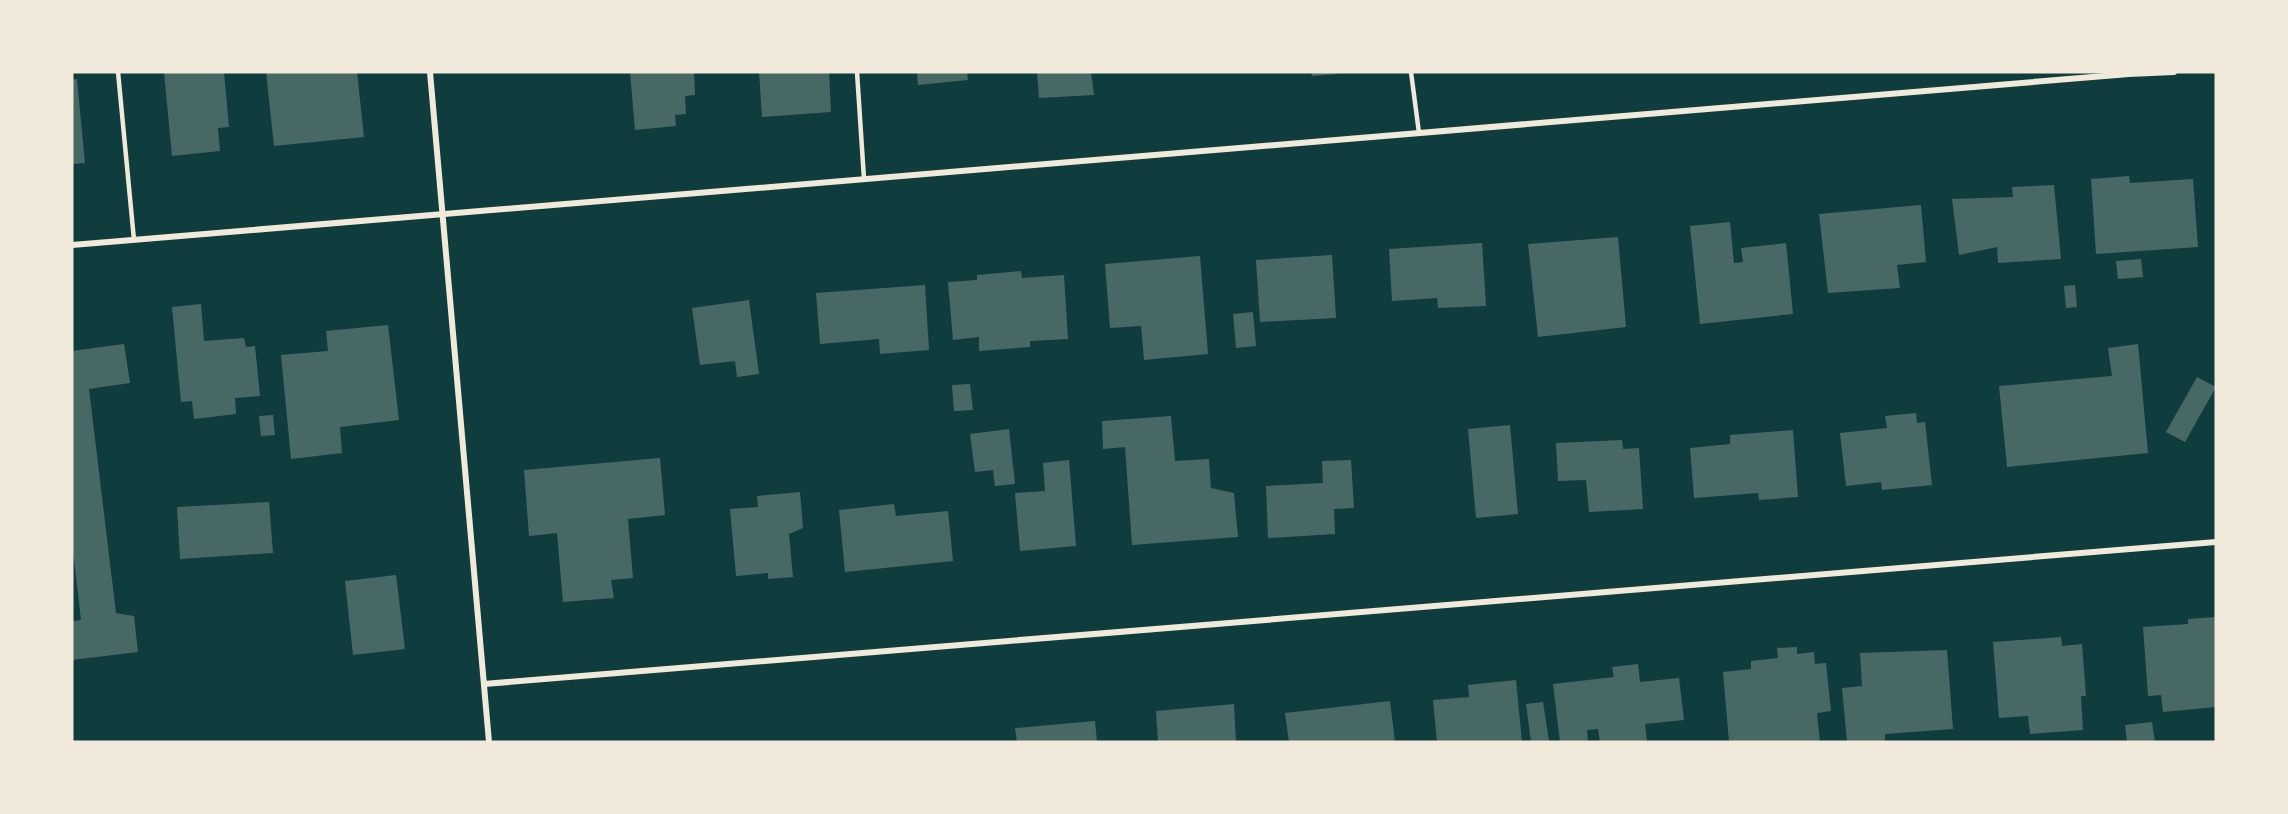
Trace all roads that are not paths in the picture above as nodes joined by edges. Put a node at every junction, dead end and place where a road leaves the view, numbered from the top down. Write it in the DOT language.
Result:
graph roads {
  1 [pos="118,72"];
  2 [pos="430,72"];
  3 [pos="857,72"];
  4 [pos="1412,72"];
  5 [pos="2174,72"];
  6 [pos="2129,73"];
  7 [pos="1419,133"];
  8 [pos="864,179"];
  9 [pos="442,214"];
  10 [pos="134,240"];
  11 [pos="72,245"];
  12 [pos="2216,542"];
  13 [pos="484,684"];
  14 [pos="489,742"];
  1 -- 10 [label="lane"];
  2 -- 9 [label="street"];
  3 -- 8 [label="lane"];
  4 -- 7 [label="lane"];
  5 -- 6 [label="street"];
  6 -- 7 [label="street"];
  7 -- 8 [label="street"];
  8 -- 9 [label="street"];
  9 -- 10 [label="street"];
  9 -- 13 [label="street"];
  10 -- 11 [label="street"];
  12 -- 13 [label="street"];
  13 -- 14 [label="street"];
}
